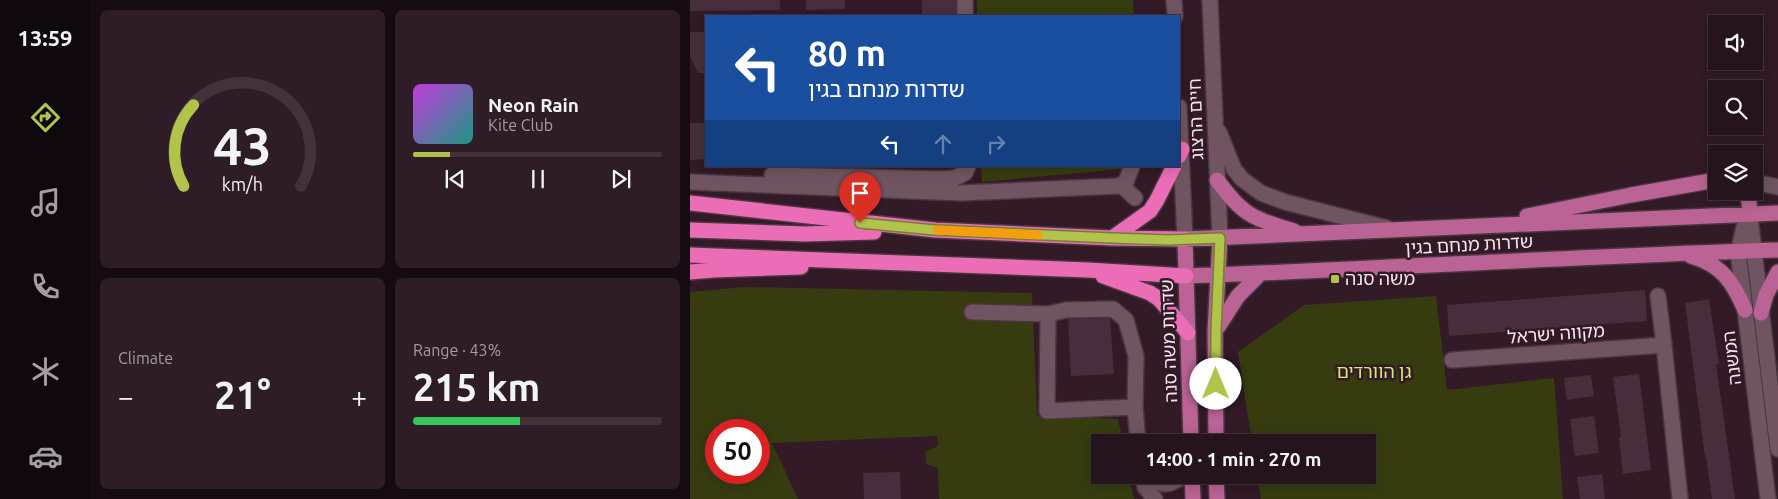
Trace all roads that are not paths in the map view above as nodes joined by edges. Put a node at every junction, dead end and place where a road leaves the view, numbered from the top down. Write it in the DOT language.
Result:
graph roads {
  1 [pos="965,0"];
  2 [pos="1174,0"];
  3 [pos="1210,0"];
  4 [pos="965,15"];
  5 [pos="1175,15"];
  6 [pos="1215,122"];
  7 [pos="1180,152"];
  8 [pos="968,167"];
  9 [pos="1132,167"];
  10 [pos="1174,167"];
  11 [pos="690,172"];
  12 [pos="1217,180"];
  13 [pos="1708,181"];
  14 [pos="690,182"];
  15 [pos="1763,184"];
  16 [pos="1121,185"];
  17 [pos="1778,187"];
  18 [pos="1135,198"];
  19 [pos="1748,200"];
  20 [pos="690,203"];
  21 [pos="1778,213"];
  22 [pos="1750,214"];
  23 [pos="1489,225"];
  24 [pos="690,230"];
  25 [pos="935,230"];
  26 [pos="1392,230"];
  27 [pos="1303,234"];
  28 [pos="1112,238"];
  29 [pos="1220,238"];
  30 [pos="1185,239"];
  31 [pos="1778,250"];
  32 [pos="1746,251"];
  33 [pos="1680,253"];
  34 [pos="690,255"];
  35 [pos="755,262"];
  36 [pos="1088,270"];
  37 [pos="690,272"];
  38 [pos="1778,272"];
  39 [pos="1260,274"];
  40 [pos="1219,275"];
  41 [pos="1186,276"];
  42 [pos="1658,296"];
  43 [pos="1745,310"];
  44 [pos="972,312"];
  45 [pos="1761,313"];
  46 [pos="1048,314"];
  47 [pos="1216,331"];
  48 [pos="1188,333"];
  49 [pos="1664,345"];
  50 [pos="1452,360"];
  51 [pos="1135,407"];
  52 [pos="1137,434"];
  53 [pos="1191,434"];
  54 [pos="1216,434"];
  55 [pos="1778,449"];
  56 [pos="1145,484"];
  57 [pos="1192,484"];
  58 [pos="1216,484"];
  59 [pos="1156,499"];
  60 [pos="1193,499"];
  61 [pos="1217,499"];
  62 [pos="1680,499"];
  63 [pos="1768,499"];
  1 -- 4 [label="street"];
  2 -- 5 [label="street"];
  3 -- 6 [label="street, חיים הרצוג"];
  6 -- 12 [label="street, חיים הרצוג"];
  6 -- 26 [label="street"];
  7 -- 30 [label="street, חיים הרצוג"];
  8 -- 11 [label="street"];
  9 -- 16 [label="street"];
  10 -- 28 [label="highway"];
  12 -- 27 [label="main road"];
  12 -- 29 [label="street, חיים הרצוג"];
  13 -- 23 [label="main road"];
  14 -- 16 [label="street"];
  15 -- 17 [label="street"];
  16 -- 18 [label="street"];
  19 -- 22 [label="main road"];
  20 -- 25 [label="highway"];
  21 -- 22 [label="main road, שדרות מנחם בגין"];
  22 -- 23 [label="main road, שדרות מנחם בגין"];
  22 -- 32 [label="street, המשנה"];
  23 -- 26 [label="main road, שדרות מנחם בגין"];
  24 -- 25 [label="highway"];
  25 -- 28 [label="highway"];
  26 -- 27 [label="main road, שדרות מנחם בגין"];
  27 -- 29 [label="main road, שדרות מנחם בגין"];
  28 -- 30 [label="highway"];
  29 -- 30 [label="main road, שדרות מנחם בגין"];
  29 -- 40 [label="main road"];
  30 -- 41 [label="main road, שדרות משה סנה"];
  31 -- 32 [label="main road, שדרות מנחם בגין"];
  32 -- 33 [label="main road, שדרות מנחם בגין"];
  32 -- 43 [label="street, המשנה"];
  32 -- 45 [label="street, המשנה"];
  33 -- 39 [label="main road, שדרות מנחם בגין"];
  33 -- 43 [label="main road"];
  34 -- 35 [label="highway"];
  35 -- 36 [label="highway"];
  35 -- 37 [label="highway"];
  36 -- 41 [label="highway"];
  36 -- 48 [label="highway"];
  38 -- 45 [label="main road"];
  39 -- 40 [label="main road, שדרות מנחם בגין"];
  39 -- 47 [label="main road"];
  40 -- 41 [label="main road, שדרות מנחם בגין"];
  40 -- 47 [label="main road"];
  41 -- 48 [label="main road, שדרות משה סנה"];
  42 -- 49 [label="street"];
  43 -- 63 [label="street, המשנה"];
  44 -- 46 [label="street"];
  45 -- 55 [label="street, המשנה"];
  46 -- 51 [label="street"];
  46 -- 51 [label="street"];
  47 -- 54 [label="main road"];
  48 -- 53 [label="main road, שדרות משה סנה"];
  49 -- 50 [label="street, מקווה ישראל"];
  49 -- 62 [label="street"];
  51 -- 52 [label="street"];
  56 -- 59 [label="street"];
  57 -- 60 [label="main road"];
  58 -- 61 [label="main road"];
}
